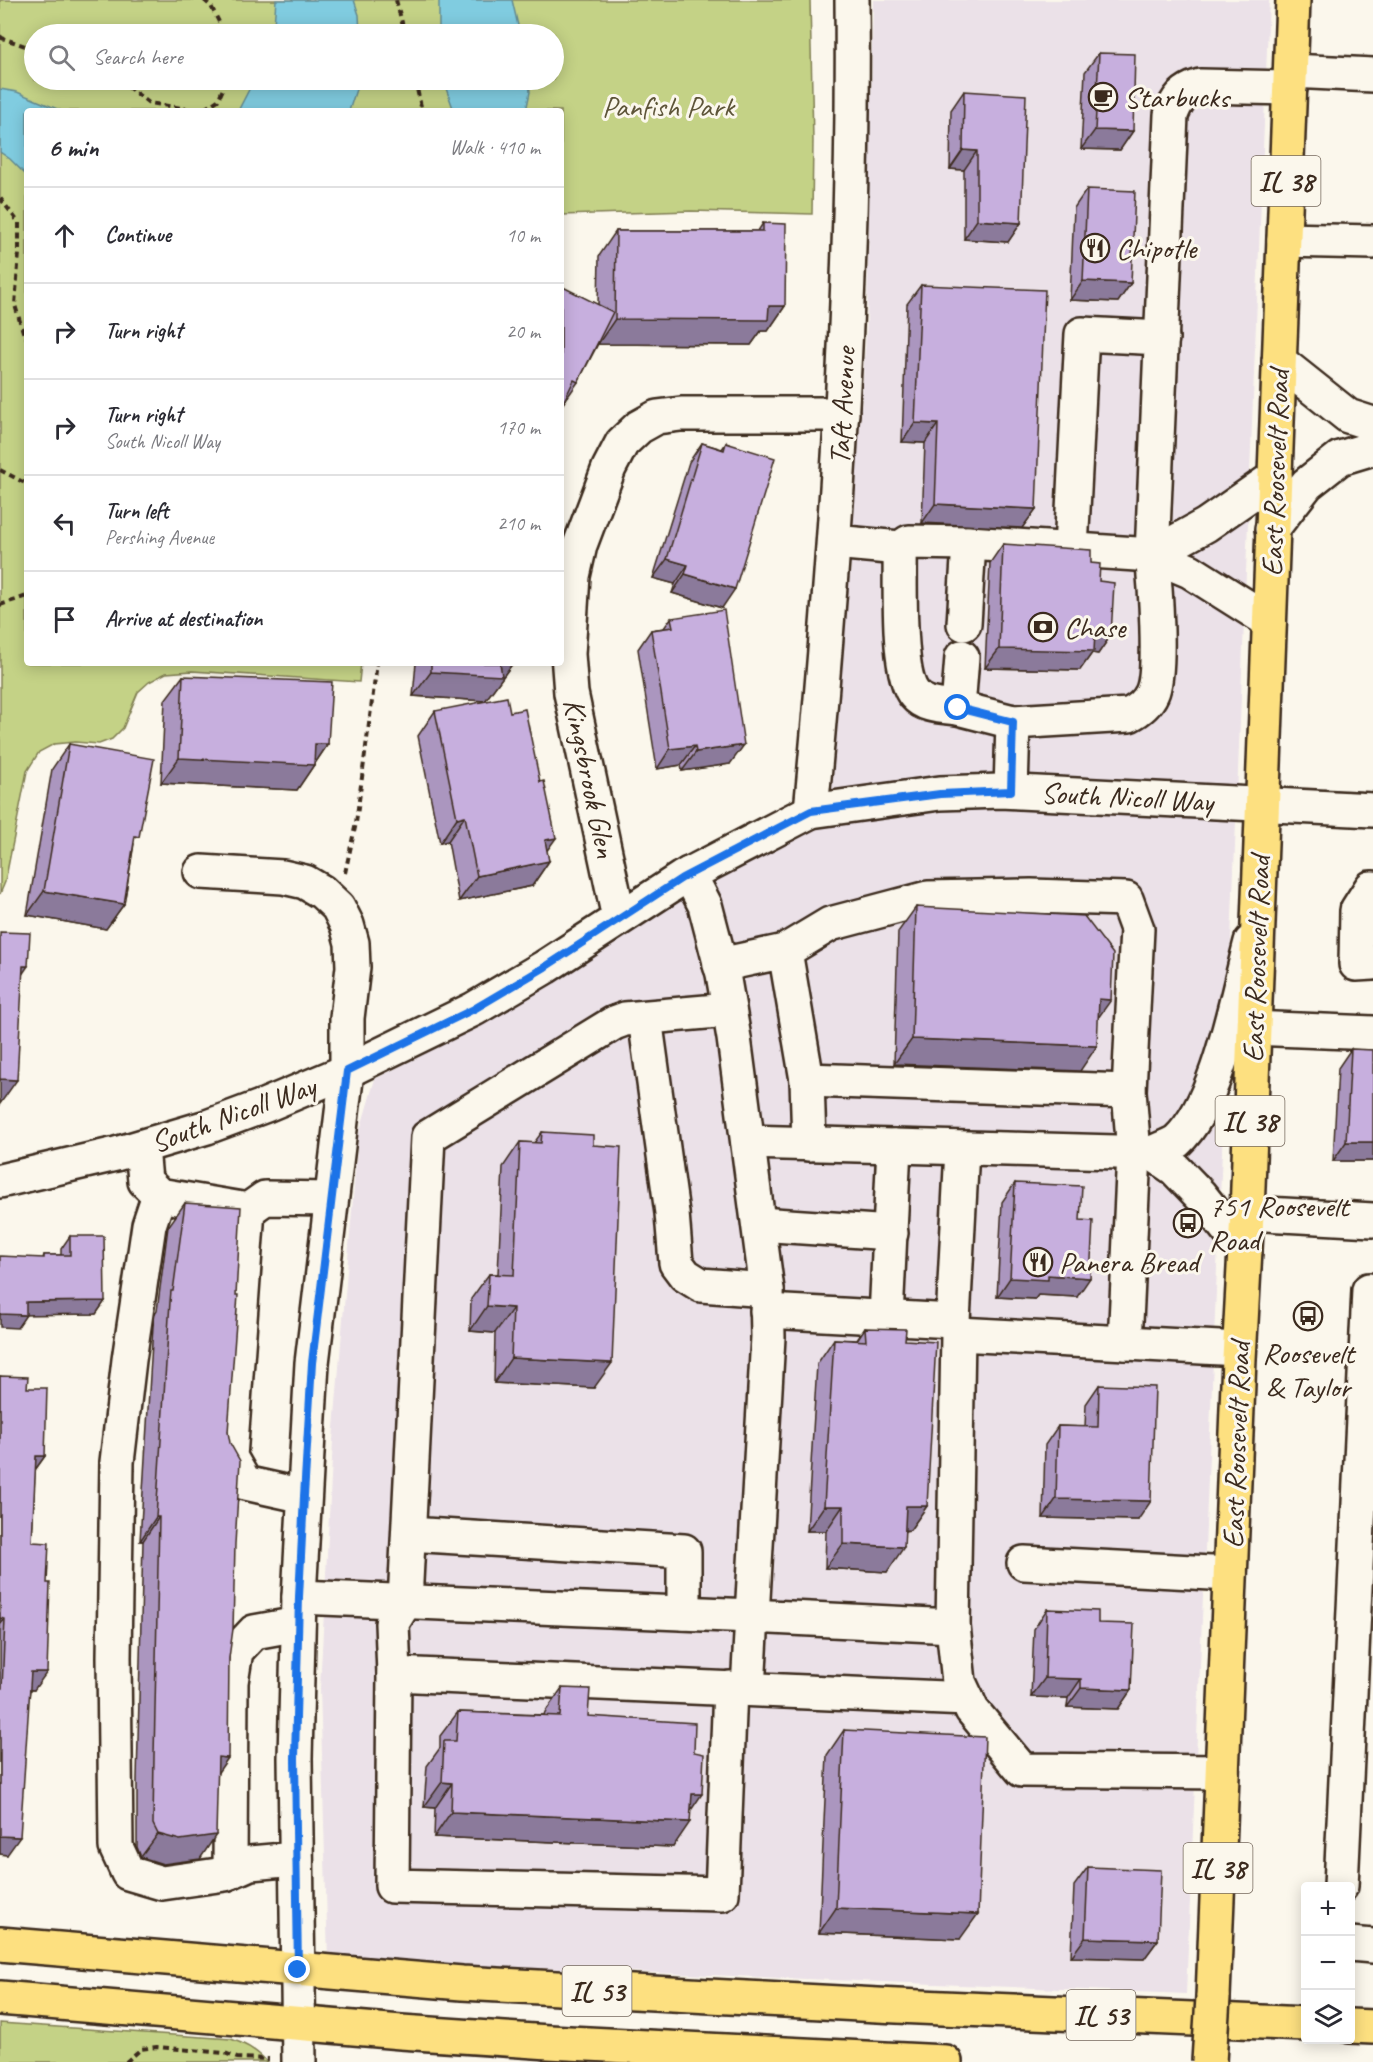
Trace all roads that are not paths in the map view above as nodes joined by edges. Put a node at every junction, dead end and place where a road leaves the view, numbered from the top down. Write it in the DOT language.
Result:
graph roads {
  1 [pos="852,0"];
  2 [pos="1293,0"];
  3 [pos="1373,75"];
  4 [pos="1290,80"];
  5 [pos="1284,240"];
  6 [pos="1373,242"];
  7 [pos="1162,338"];
  8 [pos="1279,362"];
  9 [pos="842,414"];
  10 [pos="1373,424"];
  11 [pos="1373,448"];
  12 [pos="1275,477"];
  13 [pos="1272,529"];
  14 [pos="834,543"];
  15 [pos="969,543"];
  16 [pos="900,548"];
  17 [pos="1071,549"];
  18 [pos="1152,555"];
  19 [pos="1269,621"];
  20 [pos="964,624"];
  21 [pos="962,657"];
  22 [pos="958,708"];
  23 [pos="1013,722"];
  24 [pos="1011,791"];
  25 [pos="1261,804"];
  26 [pos="1373,810"];
  27 [pos="811,811"];
  28 [pos="201,872"];
  29 [pos="689,874"];
  30 [pos="1373,888"];
  31 [pos="1257,917"];
  32 [pos="619,918"];
  33 [pos="785,951"];
  34 [pos="1373,963"];
  35 [pos="720,965"];
  36 [pos="729,1011"];
  37 [pos="645,1018"];
  38 [pos="1253,1028"];
  39 [pos="1373,1033"];
  40 [pos="347,1071"];
  41 [pos="807,1080"];
  42 [pos="1129,1091"];
  43 [pos="748,1142"];
  44 [pos="809,1144"];
  45 [pos="894,1146"];
  46 [pos="142,1147"];
  47 [pos="962,1149"];
  48 [pos="1143,1153"];
  49 [pos="0,1181"];
  50 [pos="159,1195"];
  51 [pos="331,1199"];
  52 [pos="248,1210"];
  53 [pos="1247,1213"];
  54 [pos="1373,1220"];
  55 [pos="759,1224"];
  56 [pos="891,1233"];
  57 [pos="1245,1251"];
  58 [pos="1373,1291"];
  59 [pos="767,1300"];
  60 [pos="886,1318"];
  61 [pos="956,1328"];
  62 [pos="1125,1343"];
  63 [pos="1239,1349"];
  64 [pos="304,1496"];
  65 [pos="1366,1530"];
  66 [pos="409,1534"];
  67 [pos="1024,1563"];
  68 [pos="1230,1574"];
  69 [pos="1364,1598"];
  70 [pos="405,1602"];
  71 [pos="298,1611"];
  72 [pos="684,1613"];
  73 [pos="752,1616"];
  74 [pos="953,1626"];
  75 [pos="394,1674"];
  76 [pos="739,1688"];
  77 [pos="967,1699"];
  78 [pos="1362,1701"];
  79 [pos="1222,1772"];
  80 [pos="296,1859"];
  81 [pos="230,1872"];
  82 [pos="1342,1882"];
  83 [pos="0,1944"];
  84 [pos="1355,1944"];
  85 [pos="1373,1946"];
  86 [pos="298,1970"];
  87 [pos="0,1998"];
  88 [pos="298,2023"];
  89 [pos="1301,2024"];
  90 [pos="1355,2026"];
  91 [pos="1373,2027"];
  92 [pos="299,2061"];
  93 [pos="945,2062"];
  94 [pos="1209,2062"];
  1 -- 9 [label="street, Taft Avenue"];
  2 -- 4 [label="main road, East Roosevelt Road / IL 38"];
  3 -- 4 [label="street"];
  4 -- 5 [label="main road, East Roosevelt Road / IL 38"];
  4 -- 7 [label="street"];
  5 -- 6 [label="street"];
  5 -- 8 [label="main road, East Roosevelt Road / IL 38"];
  7 -- 17 [label="street"];
  7 -- 18 [label="street"];
  8 -- 10 [label="street"];
  8 -- 12 [label="main road, East Roosevelt Road / IL 38"];
  9 -- 14 [label="street, Taft Avenue"];
  9 -- 32 [label="street, Kingsbrook Glen"];
  11 -- 13 [label="street"];
  12 -- 13 [label="main road, East Roosevelt Road / IL 38"];
  12 -- 18 [label="street"];
  13 -- 19 [label="main road, East Roosevelt Road / IL 38"];
  14 -- 16 [label="street"];
  14 -- 27 [label="street, Taft Avenue"];
  15 -- 16 [label="street"];
  15 -- 17 [label="street"];
  15 -- 20 [label="street"];
  16 -- 22 [label="street"];
  17 -- 18 [label="street"];
  18 -- 19 [label="street"];
  18 -- 23 [label="street"];
  19 -- 25 [label="main road, East Roosevelt Road / IL 38"];
  21 -- 22 [label="street"];
  22 -- 23 [label="street"];
  23 -- 24 [label="street"];
  24 -- 25 [label="street, South Nicoll Way"];
  24 -- 27 [label="street, South Nicoll Way"];
  25 -- 26 [label="street, South Nicoll Way"];
  25 -- 31 [label="main road, East Roosevelt Road / IL 38"];
  27 -- 29 [label="street, South Nicoll Way"];
  28 -- 40 [label="street"];
  29 -- 32 [label="street, South Nicoll Way"];
  29 -- 35 [label="street"];
  30 -- 34 [label="street"];
  31 -- 38 [label="main road, East Roosevelt Road / IL 38"];
  31 -- 48 [label="street"];
  32 -- 40 [label="street, South Nicoll Way"];
  33 -- 35 [label="street"];
  33 -- 41 [label="street"];
  33 -- 42 [label="street"];
  35 -- 36 [label="street"];
  36 -- 37 [label="street"];
  36 -- 43 [label="street"];
  37 -- 59 [label="street"];
  37 -- 66 [label="street"];
  38 -- 39 [label="street"];
  38 -- 53 [label="main road, East Roosevelt Road / IL 38"];
  40 -- 46 [label="street, South Nicoll Way"];
  40 -- 51 [label="street"];
  41 -- 42 [label="street"];
  41 -- 44 [label="street"];
  42 -- 48 [label="street"];
  43 -- 44 [label="street"];
  43 -- 55 [label="street"];
  44 -- 45 [label="street"];
  45 -- 47 [label="street"];
  45 -- 56 [label="street"];
  46 -- 49 [label="street, South Nicoll Way"];
  46 -- 50 [label="street"];
  47 -- 48 [label="street"];
  47 -- 61 [label="street"];
  48 -- 57 [label="street"];
  48 -- 62 [label="street"];
  50 -- 52 [label="street"];
  50 -- 81 [label="street"];
  51 -- 52 [label="street"];
  51 -- 64 [label="street"];
  52 -- 64 [label="street"];
  53 -- 54 [label="street"];
  53 -- 57 [label="main road, East Roosevelt Road / IL 38"];
  55 -- 56 [label="street"];
  55 -- 59 [label="street"];
  56 -- 60 [label="street"];
  57 -- 63 [label="main road, East Roosevelt Road / IL 38"];
  58 -- 65 [label="street"];
  59 -- 60 [label="street"];
  59 -- 73 [label="street"];
  60 -- 61 [label="street"];
  61 -- 62 [label="street"];
  61 -- 74 [label="street"];
  62 -- 63 [label="street"];
  63 -- 68 [label="main road, East Roosevelt Road / IL 38"];
  64 -- 71 [label="street"];
  65 -- 69 [label="street"];
  66 -- 70 [label="street"];
  66 -- 72 [label="street"];
  67 -- 68 [label="street"];
  68 -- 79 [label="main road, East Roosevelt Road / IL 38"];
  69 -- 78 [label="street"];
  70 -- 71 [label="street"];
  70 -- 72 [label="street"];
  70 -- 75 [label="street"];
  71 -- 80 [label="street"];
  71 -- 81 [label="street"];
  72 -- 73 [label="street"];
  73 -- 74 [label="street"];
  73 -- 76 [label="street"];
  74 -- 77 [label="street"];
  75 -- 76 [label="street"];
  75 -- 76 [label="street"];
  76 -- 77 [label="street"];
  77 -- 79 [label="street"];
  78 -- 82 [label="street"];
  79 -- 94 [label="main road, East Roosevelt Road / IL 38, bridge"];
  80 -- 81 [label="street"];
  80 -- 86 [label="street"];
  83 -- 86 [label="main road, IL 53"];
  84 -- 85 [label="street"];
  86 -- 88 [label="street"];
  86 -- 89 [label="main road, IL 53"];
  87 -- 88 [label="main road, IL 53"];
  88 -- 92 [label="street"];
  88 -- 93 [label="main road, IL 53"];
  90 -- 91 [label="main road"];
}
